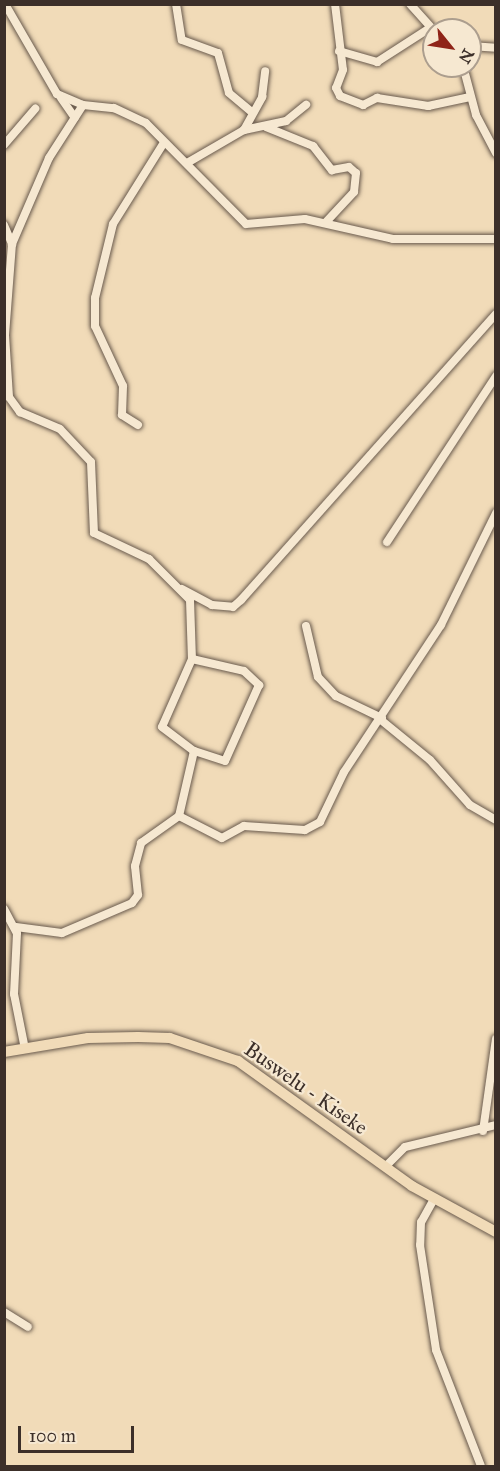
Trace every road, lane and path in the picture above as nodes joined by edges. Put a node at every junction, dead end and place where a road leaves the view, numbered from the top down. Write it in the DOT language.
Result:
graph roads {
  1 [pos="5,4"];
  2 [pos="176,4"];
  3 [pos="335,4"];
  4 [pos="410,4"];
  5 [pos="422,18"];
  6 [pos="422,36"];
  7 [pos="339,51"];
  8 [pos="265,70"];
  9 [pos="466,78"];
  10 [pos="61,97"];
  11 [pos="470,97"];
  12 [pos="83,105"];
  13 [pos="306,105"];
  14 [pos="35,109"];
  15 [pos="253,113"];
  16 [pos="75,118"];
  17 [pos="266,126"];
  18 [pos="244,130"];
  19 [pos="163,144"];
  20 [pos="4,145"];
  21 [pos="495,153"];
  22 [pos="187,163"];
  23 [pos="326,222"];
  24 [pos="19,224"];
  25 [pos="4,225"];
  26 [pos="495,239"];
  27 [pos="12,244"];
  28 [pos="495,314"];
  29 [pos="495,376"];
  30 [pos="138,424"];
  31 [pos="495,513"];
  32 [pos="387,542"];
  33 [pos="182,589"];
  34 [pos="306,626"];
  35 [pos="192,659"];
  36 [pos="382,719"];
  37 [pos="194,751"];
  38 [pos="179,816"];
  39 [pos="495,820"];
  40 [pos="4,909"];
  41 [pos="16,927"];
  42 [pos="495,1039"];
  43 [pos="25,1048"];
  44 [pos="4,1052"];
  45 [pos="495,1125"];
  46 [pos="483,1131"];
  47 [pos="385,1167"];
  48 [pos="434,1199"];
  49 [pos="495,1232"];
  50 [pos="4,1312"];
  51 [pos="28,1327"];
  52 [pos="481,1467"];
  1 -- 10 [label="street"];
  2 -- 15 [label="street"];
  3 -- 7 [label="street"];
  4 -- 5 [label="street"];
  6 -- 7 [label="street"];
  7 -- 11 [label="street"];
  8 -- 15 [label="street"];
  9 -- 11 [label="street"];
  10 -- 12 [label="street"];
  10 -- 16 [label="street"];
  11 -- 21 [label="street"];
  12 -- 16 [label="street"];
  12 -- 19 [label="street"];
  13 -- 17 [label="street"];
  14 -- 20 [label="street"];
  15 -- 18 [label="street"];
  16 -- 24 [label="street"];
  17 -- 18 [label="street"];
  17 -- 23 [label="street"];
  18 -- 22 [label="street"];
  19 -- 22 [label="street"];
  19 -- 30 [label="street"];
  22 -- 23 [label="street"];
  23 -- 26 [label="street"];
  24 -- 25 [label="street"];
  24 -- 27 [label="street"];
  25 -- 27 [label="street"];
  27 -- 33 [label="street"];
  28 -- 33 [label="street"];
  29 -- 32 [label="street"];
  31 -- 36 [label="street"];
  33 -- 35 [label="street"];
  34 -- 36 [label="street"];
  35 -- 37 [label="street"];
  35 -- 37 [label="street"];
  36 -- 38 [label="street"];
  36 -- 39 [label="street"];
  37 -- 38 [label="street"];
  38 -- 41 [label="street"];
  40 -- 41 [label="street"];
  41 -- 43 [label="street"];
  42 -- 46 [label="street"];
  43 -- 44 [label="main road, Buswelu - Kiseke"];
  43 -- 47 [label="main road, Buswelu - Kiseke"];
  45 -- 46 [label="street"];
  46 -- 47 [label="street"];
  47 -- 48 [label="main road, Buswelu - Kiseke"];
  48 -- 49 [label="main road, Buswelu - Kiseke"];
  48 -- 52 [label="street"];
  50 -- 51 [label="street"];
}
